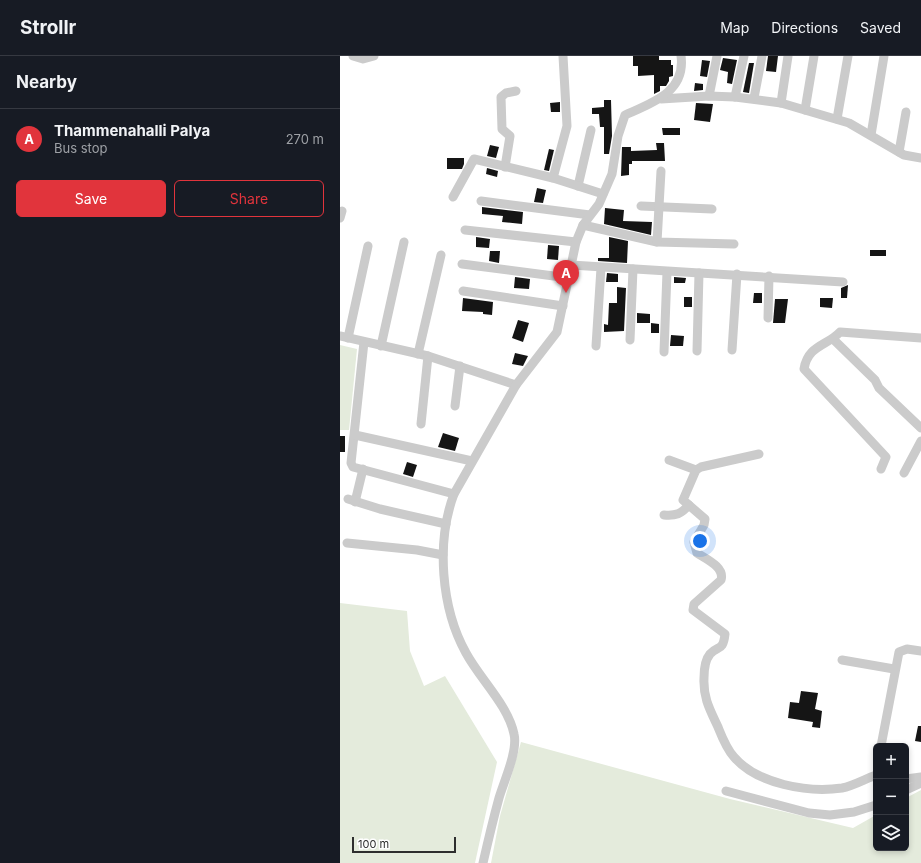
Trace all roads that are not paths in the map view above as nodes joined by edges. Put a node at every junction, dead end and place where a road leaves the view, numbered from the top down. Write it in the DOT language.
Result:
graph roads {
  1 [pos="353,56"];
  2 [pos="374,56"];
  3 [pos="563,56"];
  4 [pos="681,56"];
  5 [pos="716,56"];
  6 [pos="744,56"];
  7 [pos="762,56"];
  8 [pos="788,56"];
  9 [pos="814,56"];
  10 [pos="848,56"];
  11 [pos="884,56"];
  12 [pos="516,90"];
  13 [pos="710,96"];
  14 [pos="735,97"];
  15 [pos="754,98"];
  16 [pos="658,99"];
  17 [pos="781,103"];
  18 [pos="805,110"];
  19 [pos="906,112"];
  20 [pos="837,119"];
  21 [pos="591,130"];
  22 [pos="871,135"];
  23 [pos="899,152"];
  24 [pos="921,158"];
  25 [pos="505,167"];
  26 [pos="661,171"];
  27 [pos="553,178"];
  28 [pos="578,186"];
  29 [pos="603,194"];
  30 [pos="453,197"];
  31 [pos="481,201"];
  32 [pos="641,206"];
  33 [pos="659,207"];
  34 [pos="712,209"];
  35 [pos="590,215"];
  36 [pos="583,225"];
  37 [pos="465,230"];
  38 [pos="404,242"];
  39 [pos="576,242"];
  40 [pos="657,242"];
  41 [pos="734,244"];
  42 [pos="368,246"];
  43 [pos="441,255"];
  44 [pos="462,264"];
  45 [pos="571,265"];
  46 [pos="600,268"];
  47 [pos="634,269"];
  48 [pos="667,272"];
  49 [pos="699,273"];
  50 [pos="736,274"];
  51 [pos="769,276"];
  52 [pos="569,278"];
  53 [pos="843,282"];
  54 [pos="463,291"];
  55 [pos="563,306"];
  56 [pos="768,318"];
  57 [pos="344,337"];
  58 [pos="921,338"];
  59 [pos="833,339"];
  60 [pos="630,340"];
  61 [pos="364,342"];
  62 [pos="381,346"];
  63 [pos="596,346"];
  64 [pos="732,350"];
  65 [pos="697,351"];
  66 [pos="664,352"];
  67 [pos="418,354"];
  68 [pos="428,356"];
  69 [pos="460,366"];
  70 [pos="516,386"];
  71 [pos="455,406"];
  72 [pos="422,424"];
  73 [pos="921,428"];
  74 [pos="355,435"];
  75 [pos="921,441"];
  76 [pos="759,454"];
  77 [pos="669,460"];
  78 [pos="472,462"];
  79 [pos="363,469"];
  80 [pos="881,469"];
  81 [pos="696,470"];
  82 [pos="904,473"];
  83 [pos="454,494"];
  84 [pos="689,504"];
  85 [pos="664,515"];
  86 [pos="446,524"];
  87 [pos="347,543"];
  88 [pos="443,555"];
  89 [pos="921,651"];
  90 [pos="842,660"];
  91 [pos="894,669"];
  92 [pos="882,743"];
  93 [pos="873,776"];
  94 [pos="921,777"];
  95 [pos="909,779"];
  96 [pos="921,783"];
  97 [pos="909,789"];
  98 [pos="726,791"];
  99 [pos="873,806"];
  100 [pos="483,863"];
  1 -- 2 [label="street"];
  3 -- 27 [label="street"];
  4 -- 16 [label="street"];
  5 -- 13 [label="street"];
  6 -- 14 [label="street"];
  7 -- 15 [label="street"];
  8 -- 17 [label="street"];
  9 -- 18 [label="street"];
  10 -- 20 [label="street"];
  11 -- 22 [label="street"];
  12 -- 25 [label="street"];
  13 -- 14 [label="street"];
  13 -- 16 [label="street"];
  14 -- 15 [label="street"];
  15 -- 17 [label="street"];
  16 -- 29 [label="street"];
  17 -- 18 [label="street"];
  18 -- 20 [label="street"];
  19 -- 23 [label="street"];
  20 -- 22 [label="street"];
  21 -- 28 [label="street"];
  22 -- 23 [label="street"];
  23 -- 24 [label="street"];
  25 -- 27 [label="street"];
  25 -- 30 [label="street"];
  26 -- 33 [label="street"];
  27 -- 28 [label="street"];
  28 -- 29 [label="street"];
  29 -- 35 [label="street"];
  31 -- 35 [label="street"];
  32 -- 33 [label="street"];
  33 -- 34 [label="street"];
  33 -- 40 [label="street"];
  35 -- 36 [label="street"];
  36 -- 39 [label="street"];
  36 -- 40 [label="street"];
  37 -- 39 [label="street"];
  38 -- 62 [label="street"];
  39 -- 45 [label="street"];
  40 -- 41 [label="street"];
  42 -- 57 [label="street"];
  43 -- 67 [label="street"];
  44 -- 52 [label="street"];
  45 -- 46 [label="street"];
  45 -- 52 [label="street"];
  46 -- 47 [label="street"];
  46 -- 63 [label="street"];
  47 -- 48 [label="street"];
  47 -- 60 [label="street"];
  48 -- 49 [label="street"];
  48 -- 66 [label="street"];
  49 -- 50 [label="street"];
  49 -- 65 [label="street"];
  50 -- 51 [label="street"];
  50 -- 64 [label="street"];
  51 -- 53 [label="street"];
  51 -- 56 [label="street"];
  52 -- 55 [label="street"];
  54 -- 55 [label="street"];
  55 -- 70 [label="street"];
  57 -- 61 [label="street"];
  58 -- 59 [label="street"];
  59 -- 73 [label="street"];
  59 -- 80 [label="street"];
  61 -- 62 [label="street"];
  61 -- 74 [label="street"];
  62 -- 67 [label="street"];
  67 -- 68 [label="street"];
  68 -- 69 [label="street"];
  68 -- 72 [label="street"];
  69 -- 70 [label="street"];
  69 -- 71 [label="street"];
  70 -- 78 [label="street"];
  74 -- 78 [label="street"];
  74 -- 79 [label="street"];
  75 -- 82 [label="street"];
  76 -- 81 [label="street"];
  77 -- 81 [label="street"];
  78 -- 83 [label="street"];
  79 -- 83 [label="street"];
  79 -- 86 [label="street"];
  81 -- 84 [label="street"];
  83 -- 86 [label="street"];
  84 -- 85 [label="street"];
  84 -- 93 [label="street"];
  86 -- 88 [label="street"];
  87 -- 88 [label="street"];
  88 -- 100 [label="street"];
  89 -- 91 [label="street"];
  90 -- 91 [label="street"];
  91 -- 92 [label="street"];
  94 -- 95 [label="street"];
  96 -- 97 [label="street"];
  98 -- 99 [label="street"];
}
